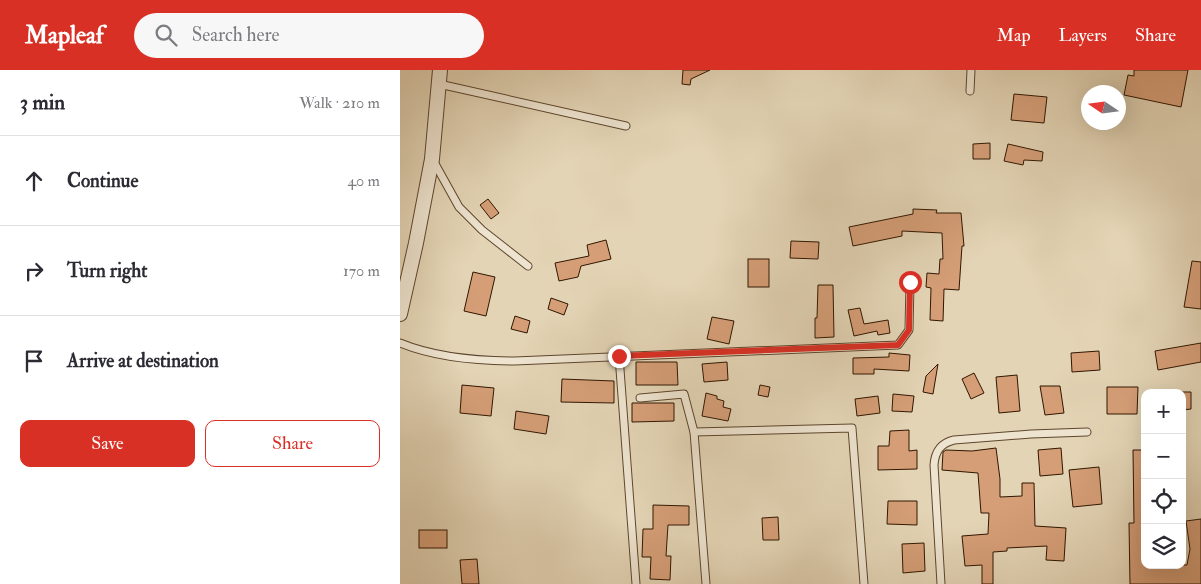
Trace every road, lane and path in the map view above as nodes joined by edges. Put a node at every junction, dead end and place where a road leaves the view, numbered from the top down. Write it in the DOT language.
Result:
graph roads {
  1 [pos="440,70"];
  2 [pos="971,70"];
  3 [pos="438,84"];
  4 [pos="970,91"];
  5 [pos="626,126"];
  6 [pos="432,159"];
  7 [pos="528,266"];
  8 [pos="910,282"];
  9 [pos="400,314"];
  10 [pos="400,343"];
  11 [pos="619,356"];
  12 [pos="640,398"];
  13 [pos="694,432"];
  14 [pos="1087,432"];
  15 [pos="636,584"];
  16 [pos="706,584"];
  17 [pos="864,584"];
  18 [pos="941,584"];
  1 -- 3 [label="street"];
  2 -- 4 [label="lane"];
  3 -- 5 [label="lane"];
  3 -- 6 [label="street"];
  6 -- 7 [label="lane"];
  6 -- 9 [label="street"];
  8 -- 11 [label="lane"];
  10 -- 11 [label="lane"];
  11 -- 15 [label="lane"];
  12 -- 13 [label="lane"];
  13 -- 16 [label="lane"];
  13 -- 17 [label="lane"];
  14 -- 18 [label="lane"];
}
